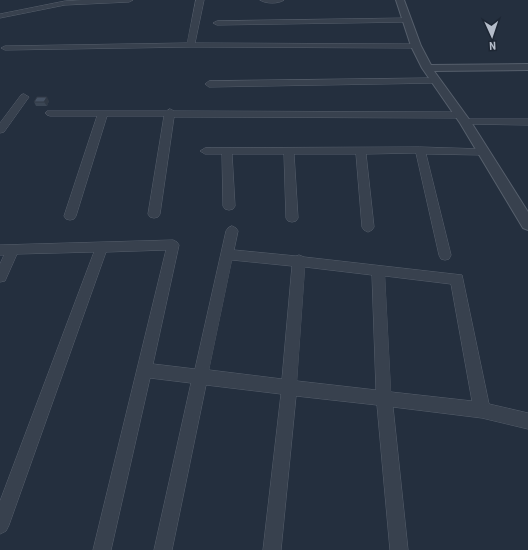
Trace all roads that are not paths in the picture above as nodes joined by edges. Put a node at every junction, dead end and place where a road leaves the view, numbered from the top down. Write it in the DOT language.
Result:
graph roads {
  1 [pos="130,0"];
  2 [pos="200,0"];
  3 [pos="264,0"];
  4 [pos="280,0"];
  5 [pos="400,0"];
  6 [pos="0,16"];
  7 [pos="406,20"];
  8 [pos="217,23"];
  9 [pos="190,45"];
  10 [pos="416,46"];
  11 [pos="5,48"];
  12 [pos="528,67"];
  13 [pos="431,75"];
  14 [pos="528,75"];
  15 [pos="209,84"];
  16 [pos="24,97"];
  17 [pos="170,112"];
  18 [pos="50,113"];
  19 [pos="103,113"];
  20 [pos="463,119"];
  21 [pos="528,122"];
  22 [pos="0,130"];
  23 [pos="420,150"];
  24 [pos="205,151"];
  25 [pos="227,151"];
  26 [pos="289,151"];
  27 [pos="360,151"];
  28 [pos="484,152"];
  29 [pos="230,206"];
  30 [pos="154,214"];
  31 [pos="70,216"];
  32 [pos="292,218"];
  33 [pos="528,224"];
  34 [pos="368,227"];
  35 [pos="232,231"];
  36 [pos="102,247"];
  37 [pos="6,250"];
  38 [pos="227,254"];
  39 [pos="444,254"];
  40 [pos="299,260"];
  41 [pos="378,271"];
  42 [pos="0,277"];
  43 [pos="144,370"];
  44 [pos="200,377"];
  45 [pos="289,388"];
  46 [pos="384,398"];
  47 [pos="482,410"];
  48 [pos="528,421"];
  49 [pos="0,525"];
  50 [pos="102,550"];
  51 [pos="163,550"];
  52 [pos="272,550"];
  53 [pos="398,550"];
  1 -- 6 [label="street"];
  2 -- 9 [label="street"];
  3 -- 4 [label="street"];
  5 -- 7 [label="street"];
  7 -- 8 [label="street"];
  7 -- 10 [label="street"];
  9 -- 10 [label="street"];
  9 -- 11 [label="street"];
  10 -- 13 [label="street"];
  12 -- 13 [label="street"];
  13 -- 14 [label="street"];
  13 -- 15 [label="street"];
  13 -- 20 [label="street"];
  16 -- 22 [label="street"];
  17 -- 19 [label="street"];
  17 -- 20 [label="street"];
  17 -- 30 [label="street"];
  18 -- 19 [label="street"];
  19 -- 31 [label="street"];
  20 -- 21 [label="street"];
  20 -- 28 [label="street"];
  23 -- 27 [label="street"];
  23 -- 28 [label="street"];
  23 -- 39 [label="street"];
  24 -- 25 [label="street"];
  25 -- 26 [label="street"];
  25 -- 29 [label="street"];
  26 -- 27 [label="street"];
  26 -- 32 [label="street"];
  27 -- 34 [label="street"];
  28 -- 33 [label="street"];
  35 -- 38 [label="street"];
  36 -- 37 [label="street"];
  36 -- 43 [label="street"];
  36 -- 49 [label="street"];
  37 -- 42 [label="street"];
  38 -- 40 [label="street"];
  38 -- 44 [label="street"];
  40 -- 41 [label="street"];
  40 -- 45 [label="street"];
  41 -- 46 [label="street"];
  41 -- 47 [label="street"];
  43 -- 44 [label="street"];
  43 -- 50 [label="street"];
  44 -- 45 [label="street"];
  44 -- 51 [label="street"];
  45 -- 46 [label="street"];
  45 -- 52 [label="street"];
  46 -- 47 [label="street"];
  46 -- 53 [label="street"];
  47 -- 48 [label="street"];
}
